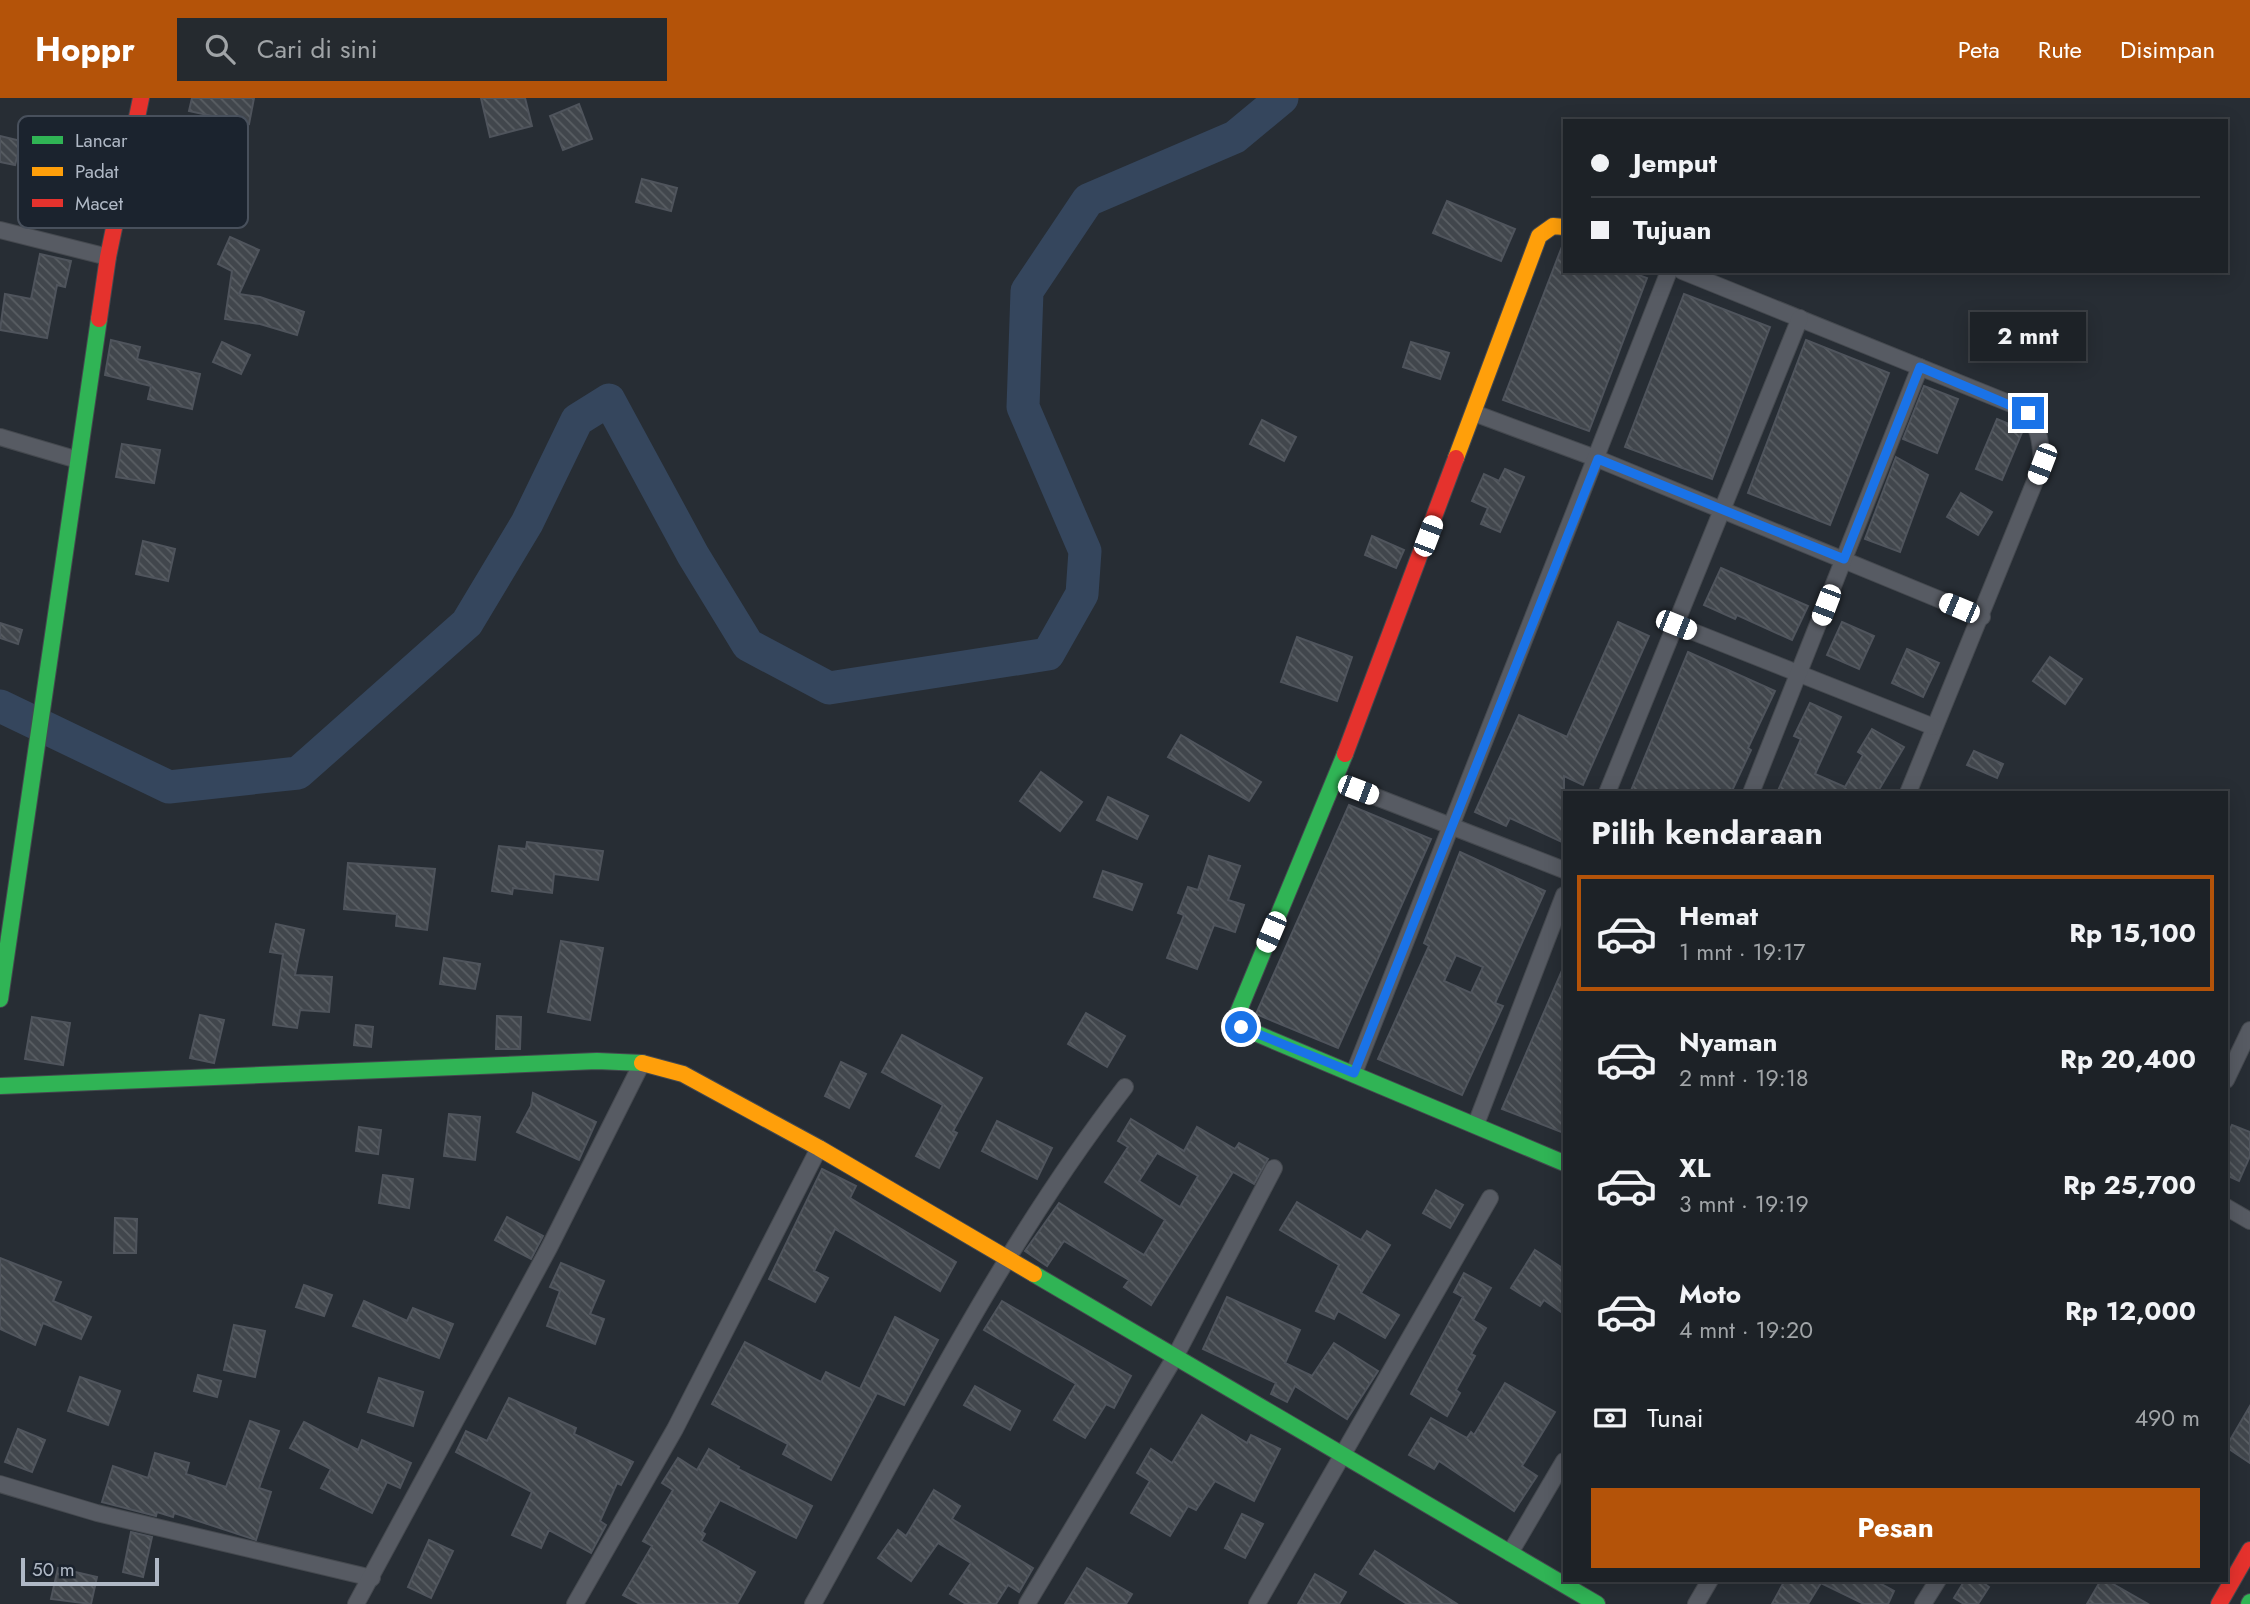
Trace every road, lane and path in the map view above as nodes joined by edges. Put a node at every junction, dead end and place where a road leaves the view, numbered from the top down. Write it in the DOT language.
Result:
graph roads {
  1 [pos="141,98"];
  2 [pos="137,116"];
  3 [pos="1563,227"];
  4 [pos="114,228"];
  5 [pos="0,230"];
  6 [pos="108,257"];
  7 [pos="1668,273"];
  8 [pos="1687,273"];
  9 [pos="1800,318"];
  10 [pos="1920,367"];
  11 [pos="1474,413"];
  12 [pos="0,437"];
  13 [pos="1598,459"];
  14 [pos="78,460"];
  15 [pos="1720,510"];
  16 [pos="1844,559"];
  17 [pos="1982,617"];
  18 [pos="1676,625"];
  19 [pos="1799,674"];
  20 [pos="1934,727"];
  21 [pos="1335,781"];
  22 [pos="1607,791"];
  23 [pos="1752,791"];
  24 [pos="1909,791"];
  25 [pos="1452,825"];
  26 [pos="1563,870"];
  27 [pos="1563,898"];
  28 [pos="0,999"];
  29 [pos="2250,1030"];
  30 [pos="642,1063"];
  31 [pos="1354,1073"];
  32 [pos="2228,1076"];
  33 [pos="0,1086"];
  34 [pos="1125,1087"];
  35 [pos="1476,1124"];
  36 [pos="819,1148"];
  37 [pos="1563,1163"];
  38 [pos="1274,1168"];
  39 [pos="1490,1198"];
  40 [pos="2228,1209"];
  41 [pos="2250,1221"];
  42 [pos="1006,1260"];
  43 [pos="1175,1357"];
  44 [pos="1345,1456"];
  45 [pos="1563,1463"];
  46 [pos="0,1484"];
  47 [pos="2250,1550"];
  48 [pos="1510,1553"];
  49 [pos="372,1578"];
  50 [pos="1709,1582"];
  51 [pos="1937,1582"];
  52 [pos="356,1604"];
  53 [pos="575,1604"];
  54 [pos="813,1604"];
  55 [pos="1027,1604"];
  56 [pos="1257,1604"];
  57 [pos="1597,1604"];
  58 [pos="1696,1604"];
  59 [pos="1923,1604"];
  60 [pos="2219,1604"];
  1 -- 2 [label="main road"];
  3 -- 11 [label="main road"];
  4 -- 6 [label="main road"];
  5 -- 6 [label="street"];
  6 -- 14 [label="main road"];
  7 -- 13 [label="street"];
  8 -- 9 [label="street"];
  9 -- 10 [label="street"];
  9 -- 15 [label="street"];
  10 -- 16 [label="street"];
  10 -- 17 [label="street"];
  11 -- 13 [label="street"];
  11 -- 21 [label="main road"];
  12 -- 14 [label="street"];
  13 -- 15 [label="street"];
  13 -- 25 [label="street"];
  14 -- 28 [label="main road"];
  15 -- 16 [label="street"];
  15 -- 18 [label="street"];
  16 -- 17 [label="street"];
  16 -- 19 [label="street"];
  17 -- 20 [label="street"];
  18 -- 19 [label="street"];
  18 -- 22 [label="street"];
  19 -- 20 [label="street"];
  19 -- 23 [label="street"];
  20 -- 24 [label="street"];
  21 -- 25 [label="street"];
  21 -- 31 [label="main road"];
  25 -- 26 [label="street"];
  25 -- 31 [label="street"];
  27 -- 35 [label="street"];
  29 -- 32 [label="street"];
  30 -- 33 [label="main road"];
  30 -- 36 [label="main road"];
  30 -- 49 [label="street"];
  31 -- 35 [label="main road"];
  34 -- 42 [label="street"];
  35 -- 37 [label="main road"];
  36 -- 42 [label="main road"];
  36 -- 53 [label="street"];
  38 -- 43 [label="street"];
  39 -- 44 [label="street"];
  40 -- 41 [label="street"];
  42 -- 43 [label="main road"];
  42 -- 54 [label="street"];
  43 -- 44 [label="main road"];
  43 -- 55 [label="street"];
  44 -- 48 [label="main road"];
  44 -- 56 [label="street"];
  45 -- 48 [label="street"];
  46 -- 49 [label="street"];
  47 -- 60 [label="main road"];
  48 -- 57 [label="main road"];
  49 -- 52 [label="street"];
  50 -- 58 [label="street"];
  51 -- 59 [label="street"];
}
